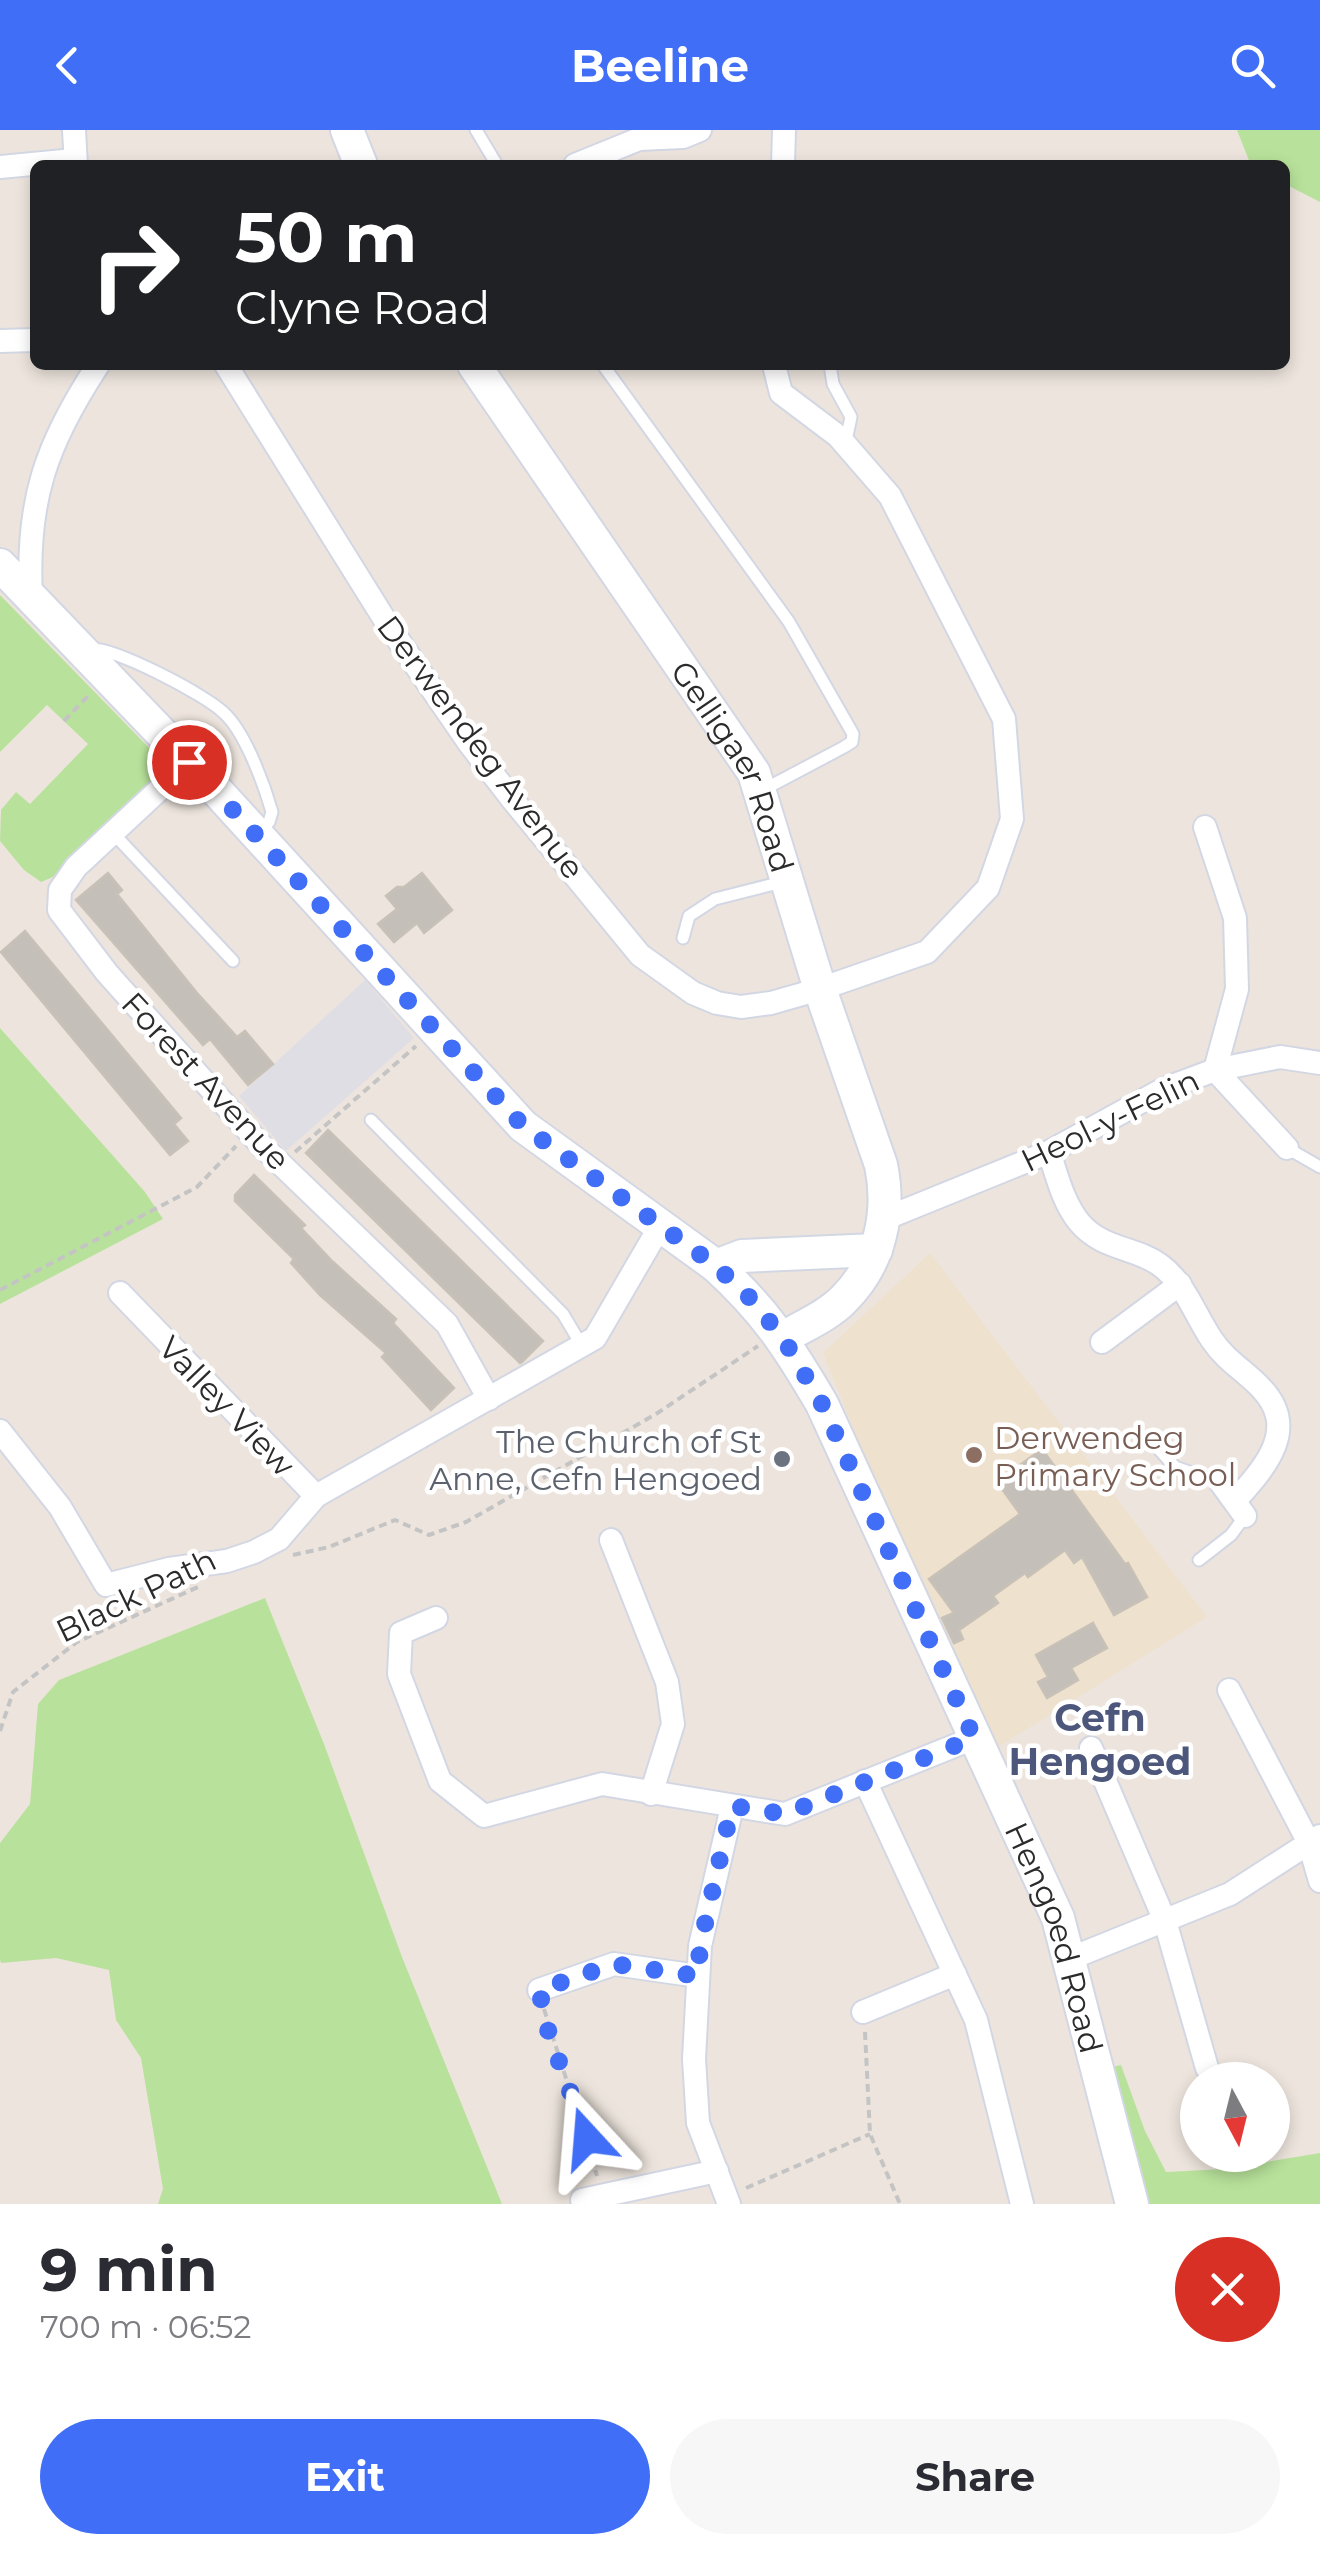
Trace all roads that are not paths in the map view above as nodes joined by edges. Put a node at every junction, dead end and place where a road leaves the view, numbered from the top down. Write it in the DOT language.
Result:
graph roads {
  1 [pos="74,130"];
  2 [pos="348,130"];
  3 [pos="476,130"];
  4 [pos="700,130"];
  5 [pos="784,130"];
  6 [pos="75,160"];
  7 [pos="359,160"];
  8 [pos="495,160"];
  9 [pos="587,160"];
  10 [pos="783,160"];
  11 [pos="30,165"];
  12 [pos="0,167"];
  13 [pos="30,340"];
  14 [pos="0,342"];
  15 [pos="95,370"];
  16 [pos="229,370"];
  17 [pos="477,370"];
  18 [pos="606,370"];
  19 [pos="775,370"];
  20 [pos="831,370"];
  21 [pos="846,445"];
  22 [pos="0,564"];
  23 [pos="31,596"];
  24 [pos="82,650"];
  25 [pos="189,762"];
  26 [pos="759,792"];
  27 [pos="1205,827"];
  28 [pos="113,832"];
  29 [pos="256,834"];
  30 [pos="786,881"];
  31 [pos="683,938"];
  32 [pos="234,961"];
  33 [pos="820,990"];
  34 [pos="1320,1063"];
  35 [pos="1215,1070"];
  36 [pos="372,1120"];
  37 [pos="1287,1148"];
  38 [pos="1048,1152"];
  39 [pos="1320,1167"];
  40 [pos="659,1228"];
  41 [pos="880,1235"];
  42 [pos="716,1266"];
  43 [pos="1180,1284"];
  44 [pos="120,1294"];
  45 [pos="781,1335"];
  46 [pos="1102,1342"];
  47 [pos="582,1346"];
  48 [pos="489,1399"];
  49 [pos="0,1432"];
  50 [pos="1155,1444"];
  51 [pos="316,1496"];
  52 [pos="1234,1500"];
  53 [pos="611,1540"];
  54 [pos="1199,1560"];
  55 [pos="436,1618"];
  56 [pos="1229,1690"];
  57 [pos="974,1738"];
  58 [pos="1091,1748"];
  59 [pos="865,1782"];
  60 [pos="651,1794"];
  61 [pos="732,1806"];
  62 [pos="1314,1840"];
  63 [pos="1320,1880"];
  64 [pos="1164,1921"];
  65 [pos="1069,1959"];
  66 [pos="955,1974"];
  67 [pos="698,1976"];
  68 [pos="539,1990"];
  69 [pos="863,2012"];
  70 [pos="1207,2062"];
  71 [pos="716,2171"];
  72 [pos="592,2198"];
  73 [pos="728,2200"];
  74 [pos="1018,2203"];
  75 [pos="1132,2204"];
  1 -- 6 [label="street"];
  2 -- 7 [label="street"];
  3 -- 8 [label="lane"];
  4 -- 9 [label="street"];
  5 -- 10 [label="street"];
  11 -- 12 [label="street"];
  13 -- 14 [label="street"];
  15 -- 23 [label="street"];
  16 -- 33 [label="street, Derwendeg Avenue"];
  17 -- 26 [label="street, Gelligaer Road"];
  18 -- 26 [label="lane"];
  19 -- 21 [label="street, Derwendeg Avenue"];
  20 -- 21 [label="lane"];
  21 -- 33 [label="street, Derwendeg Avenue"];
  22 -- 23 [label="street, Hengoed Road"];
  23 -- 24 [label="street, Hengoed Road"];
  24 -- 25 [label="street, Hengoed Road"];
  24 -- 29 [label="lane"];
  25 -- 28 [label="street, Forest Avenue"];
  25 -- 29 [label="street, Hengoed Road"];
  26 -- 30 [label="street, Gelligaer Road"];
  27 -- 35 [label="street, Heol-y-Felin"];
  28 -- 32 [label="lane"];
  28 -- 48 [label="street, Forest Avenue"];
  29 -- 40 [label="street, Hengoed Road"];
  30 -- 31 [label="lane"];
  30 -- 33 [label="street, Gelligaer Road"];
  33 -- 41 [label="street, Gelligaer Road"];
  34 -- 35 [label="street"];
  35 -- 37 [label="street"];
  35 -- 38 [label="street, Heol-y-Felin"];
  36 -- 47 [label="lane"];
  37 -- 39 [label="lane"];
  38 -- 41 [label="street, Heol-y-Felin"];
  38 -- 43 [label="street"];
  40 -- 42 [label="street, Hengoed Road"];
  40 -- 47 [label="street, Valley View"];
  41 -- 42 [label="street"];
  41 -- 45 [label="street"];
  42 -- 45 [label="street, Hengoed Road"];
  43 -- 46 [label="street"];
  43 -- 52 [label="street"];
  44 -- 51 [label="street, Valley View"];
  45 -- 57 [label="street, Hengoed Road"];
  47 -- 48 [label="street, Valley View"];
  48 -- 51 [label="street, Valley View"];
  49 -- 51 [label="street"];
  50 -- 52 [label="lane"];
  52 -- 54 [label="lane"];
  53 -- 60 [label="street"];
  55 -- 60 [label="street"];
  56 -- 62 [label="street"];
  57 -- 59 [label="street"];
  57 -- 65 [label="street, Hengoed Road"];
  58 -- 64 [label="street"];
  59 -- 61 [label="street"];
  59 -- 66 [label="street"];
  60 -- 61 [label="street"];
  61 -- 67 [label="street"];
  62 -- 63 [label="street"];
  62 -- 64 [label="street"];
  64 -- 65 [label="street"];
  64 -- 70 [label="street"];
  65 -- 75 [label="street, Hengoed Road"];
  66 -- 69 [label="street"];
  66 -- 74 [label="street"];
  67 -- 68 [label="street"];
  67 -- 71 [label="street"];
  71 -- 72 [label="street"];
  71 -- 73 [label="street"];
}
